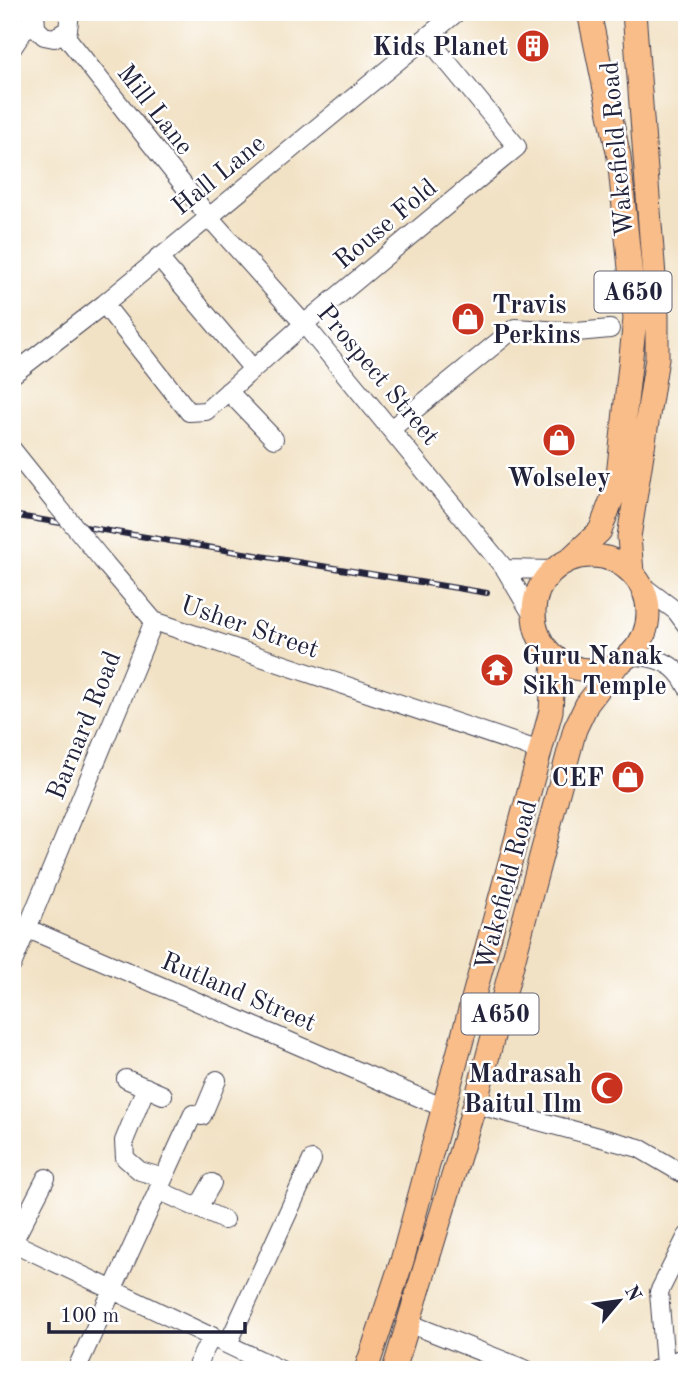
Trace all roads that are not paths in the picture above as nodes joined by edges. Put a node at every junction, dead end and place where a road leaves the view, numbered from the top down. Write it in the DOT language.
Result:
graph roads {
  1 [pos="457,12"];
  2 [pos="589,12"];
  3 [pos="634,12"];
  4 [pos="73,14"];
  5 [pos="34,15"];
  6 [pos="64,34"];
  7 [pos="44,36"];
  8 [pos="427,37"];
  9 [pos="12,48"];
  10 [pos="208,216"];
  11 [pos="158,257"];
  12 [pos="104,304"];
  13 [pos="304,324"];
  14 [pos="610,329"];
  15 [pos="253,369"];
  16 [pos="12,375"];
  17 [pos="228,391"];
  18 [pos="391,429"];
  19 [pos="274,439"];
  20 [pos="12,449"];
  21 [pos="561,564"];
  22 [pos="505,569"];
  23 [pos="638,580"];
  24 [pos="533,616"];
  25 [pos="154,621"];
  26 [pos="687,626"];
  27 [pos="554,658"];
  28 [pos="623,661"];
  29 [pos="687,687"];
  30 [pos="540,751"];
  31 [pos="12,922"];
  32 [pos="29,929"];
  33 [pos="12,965"];
  34 [pos="126,1079"];
  35 [pos="217,1080"];
  36 [pos="146,1087"];
  37 [pos="163,1095"];
  38 [pos="475,1104"];
  39 [pos="444,1108"];
  40 [pos="312,1160"];
  41 [pos="687,1176"];
  42 [pos="46,1178"];
  43 [pos="161,1184"];
  44 [pos="212,1184"];
  45 [pos="198,1208"];
  46 [pos="224,1220"];
  47 [pos="687,1236"];
  48 [pos="13,1243"];
  49 [pos="115,1291"];
  50 [pos="411,1324"];
  51 [pos="212,1335"];
  52 [pos="228,1344"];
  53 [pos="687,1356"];
  54 [pos="660,1367"];
  55 [pos="76,1370"];
  56 [pos="195,1370"];
  57 [pos="281,1370"];
  58 [pos="366,1370"];
  59 [pos="394,1370"];
  60 [pos="527,1370"];
  1 -- 8 [label="street, Hall Lane"];
  2 -- 21 [label="main road, Wakefield Road / A650"];
  3 -- 23 [label="main road, Wakefield Road / A650"];
  4 -- 6 [label="street"];
  5 -- 7 [label="street"];
  5 -- 9 [label="street"];
  6 -- 7 [label="street"];
  6 -- 10 [label="street, Mill Lane"];
  7 -- 9 [label="street"];
  8 -- 10 [label="street, Hall Lane"];
  8 -- 13 [label="street, Rouse Fold"];
  10 -- 11 [label="street, Hall Lane"];
  10 -- 13 [label="street, Prospect Street"];
  11 -- 12 [label="street, Hall Lane"];
  11 -- 15 [label="street"];
  12 -- 16 [label="street, Hall Lane"];
  12 -- 17 [label="street, Rouse Fold"];
  13 -- 15 [label="street, Rouse Fold"];
  13 -- 18 [label="street, Prospect Street"];
  14 -- 18 [label="street"];
  15 -- 17 [label="street, Rouse Fold"];
  17 -- 19 [label="street"];
  18 -- 22 [label="street, Prospect Street"];
  20 -- 25 [label="street, Usher Street, bridge"];
  21 -- 22 [label="street"];
  21 -- 23 [label="main road"];
  21 -- 24 [label="main road, A650"];
  22 -- 24 [label="street, Prospect Street"];
  23 -- 26 [label="street"];
  23 -- 28 [label="main road, A650"];
  24 -- 27 [label="main road"];
  25 -- 30 [label="street, Usher Street"];
  25 -- 32 [label="street, Barnard Road"];
  27 -- 28 [label="main road"];
  27 -- 30 [label="main road, Wakefield Road / A650"];
  28 -- 29 [label="street"];
  28 -- 38 [label="main road, Wakefield Road / A650"];
  30 -- 39 [label="main road, Wakefield Road / A650"];
  31 -- 32 [label="street, Rutland Street"];
  32 -- 33 [label="street, Barnard Road"];
  32 -- 39 [label="street, Rutland Street"];
  34 -- 36 [label="street"];
  35 -- 43 [label="street"];
  36 -- 37 [label="street"];
  36 -- 43 [label="street"];
  38 -- 41 [label="street"];
  38 -- 50 [label="main road, Wakefield Road / A650"];
  39 -- 58 [label="main road, Wakefield Road / A650"];
  40 -- 52 [label="street"];
  42 -- 48 [label="street"];
  43 -- 45 [label="street"];
  43 -- 49 [label="street"];
  44 -- 45 [label="street"];
  45 -- 46 [label="street"];
  47 -- 54 [label="street"];
  48 -- 49 [label="street"];
  49 -- 51 [label="street"];
  49 -- 55 [label="street"];
  50 -- 59 [label="main road, Wakefield Road / A650"];
  50 -- 60 [label="street"];
  51 -- 52 [label="street"];
  51 -- 56 [label="street"];
  52 -- 57 [label="street"];
  53 -- 54 [label="street"];
}
